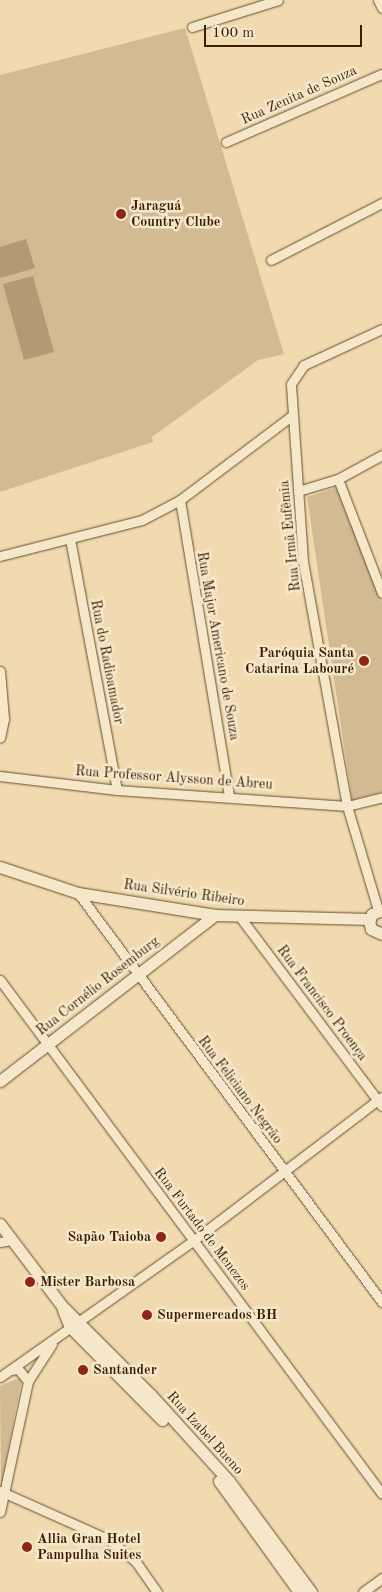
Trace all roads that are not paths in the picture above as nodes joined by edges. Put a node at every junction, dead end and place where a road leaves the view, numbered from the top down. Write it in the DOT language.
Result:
graph roads {
  1 [pos="278,0"];
  2 [pos="378,0"];
  3 [pos="382,8"];
  4 [pos="192,27"];
  5 [pos="382,74"];
  6 [pos="226,142"];
  7 [pos="382,203"];
  8 [pos="271,260"];
  9 [pos="382,329"];
  10 [pos="293,415"];
  11 [pos="382,455"];
  12 [pos="338,479"];
  13 [pos="298,491"];
  14 [pos="180,500"];
  15 [pos="70,539"];
  16 [pos="0,556"];
  17 [pos="382,593"];
  18 [pos="0,671"];
  19 [pos="2,684"];
  20 [pos="0,738"];
  21 [pos="0,776"];
  22 [pos="117,790"];
  23 [pos="229,796"];
  24 [pos="382,797"];
  25 [pos="347,806"];
  26 [pos="0,867"];
  27 [pos="78,893"];
  28 [pos="380,910"];
  29 [pos="195,912"];
  30 [pos="214,915"];
  31 [pos="240,917"];
  32 [pos="370,919"];
  33 [pos="201,925"];
  34 [pos="382,934"];
  35 [pos="136,974"];
  36 [pos="0,980"];
  37 [pos="48,1044"];
  38 [pos="0,1081"];
  39 [pos="381,1101"];
  40 [pos="284,1172"];
  41 [pos="0,1224"];
  42 [pos="194,1240"];
  43 [pos="6,1241"];
  44 [pos="382,1302"];
  45 [pos="74,1324"];
  46 [pos="55,1339"];
  47 [pos="10,1370"];
  48 [pos="0,1377"];
  49 [pos="28,1381"];
  50 [pos="3,1492"];
  51 [pos="382,1494"];
  52 [pos="0,1512"];
  53 [pos="382,1578"];
  54 [pos="157,1592"];
  55 [pos="299,1592"];
  56 [pos="311,1592"];
  57 [pos="363,1592"];
  1 -- 4 [label="street"];
  2 -- 3 [label="street"];
  5 -- 6 [label="street, Rua Zenita de Souza"];
  7 -- 8 [label="street"];
  9 -- 10 [label="street, Rua Irmã Eufêmia"];
  10 -- 13 [label="street, Rua Irmã Eufêmia"];
  10 -- 14 [label="street"];
  11 -- 12 [label="street"];
  12 -- 13 [label="street"];
  12 -- 17 [label="street"];
  13 -- 25 [label="street, Rua Irmã Eufêmia"];
  14 -- 15 [label="street"];
  14 -- 23 [label="street, Rua Major Americano de Souza"];
  15 -- 16 [label="street"];
  15 -- 22 [label="street, Rua do Radioamador"];
  18 -- 19 [label="street"];
  19 -- 20 [label="street"];
  21 -- 22 [label="street, Rua Professor Alysson de Abreu"];
  22 -- 23 [label="street, Rua Professor Alysson de Abreu"];
  23 -- 25 [label="street, Rua Professor Alysson de Abreu"];
  24 -- 25 [label="street, Rua Professor Alysson de Abreu"];
  25 -- 28 [label="street, Rua Irmã Eufêmia"];
  26 -- 27 [label="street, Rua Silvério Ribeiro"];
  27 -- 29 [label="street, Rua Silvério Ribeiro"];
  27 -- 35 [label="street, Rua Feliciano Negrão"];
  28 -- 32 [label="street"];
  29 -- 30 [label="street, Rua Silvério Ribeiro"];
  29 -- 33 [label="street"];
  30 -- 31 [label="street, Rua Silvério Ribeiro"];
  30 -- 33 [label="street, Rua Cornélio Rosemburg"];
  31 -- 32 [label="street, Rua Silvério Ribeiro"];
  31 -- 39 [label="street, Rua Francisco Proença"];
  32 -- 34 [label="street"];
  33 -- 35 [label="street, Rua Cornélio Rosemburg"];
  35 -- 37 [label="street, Rua Cornélio Rosemburg"];
  35 -- 40 [label="street, Rua Feliciano Negrão"];
  36 -- 37 [label="street, Rua Furtado de Menezes"];
  37 -- 38 [label="street, Rua Cornélio Rosemburg"];
  37 -- 42 [label="street, Rua Furtado de Menezes"];
  39 -- 40 [label="street"];
  40 -- 42 [label="street"];
  40 -- 44 [label="street, Rua Feliciano Negrão"];
  41 -- 43 [label="street, Rua Izabel Bueno"];
  42 -- 45 [label="street"];
  42 -- 51 [label="street, Rua Furtado de Menezes"];
  43 -- 45 [label="street, Rua Izabel Bueno"];
  45 -- 46 [label="street"];
  45 -- 55 [label="street, Rua Izabel Bueno"];
  45 -- 56 [label="street, Rua Izabel Bueno"];
  46 -- 47 [label="street"];
  46 -- 49 [label="street"];
  47 -- 48 [label="street"];
  47 -- 49 [label="street"];
  49 -- 50 [label="street"];
  50 -- 52 [label="street"];
  50 -- 54 [label="street"];
  53 -- 57 [label="street"];
}
